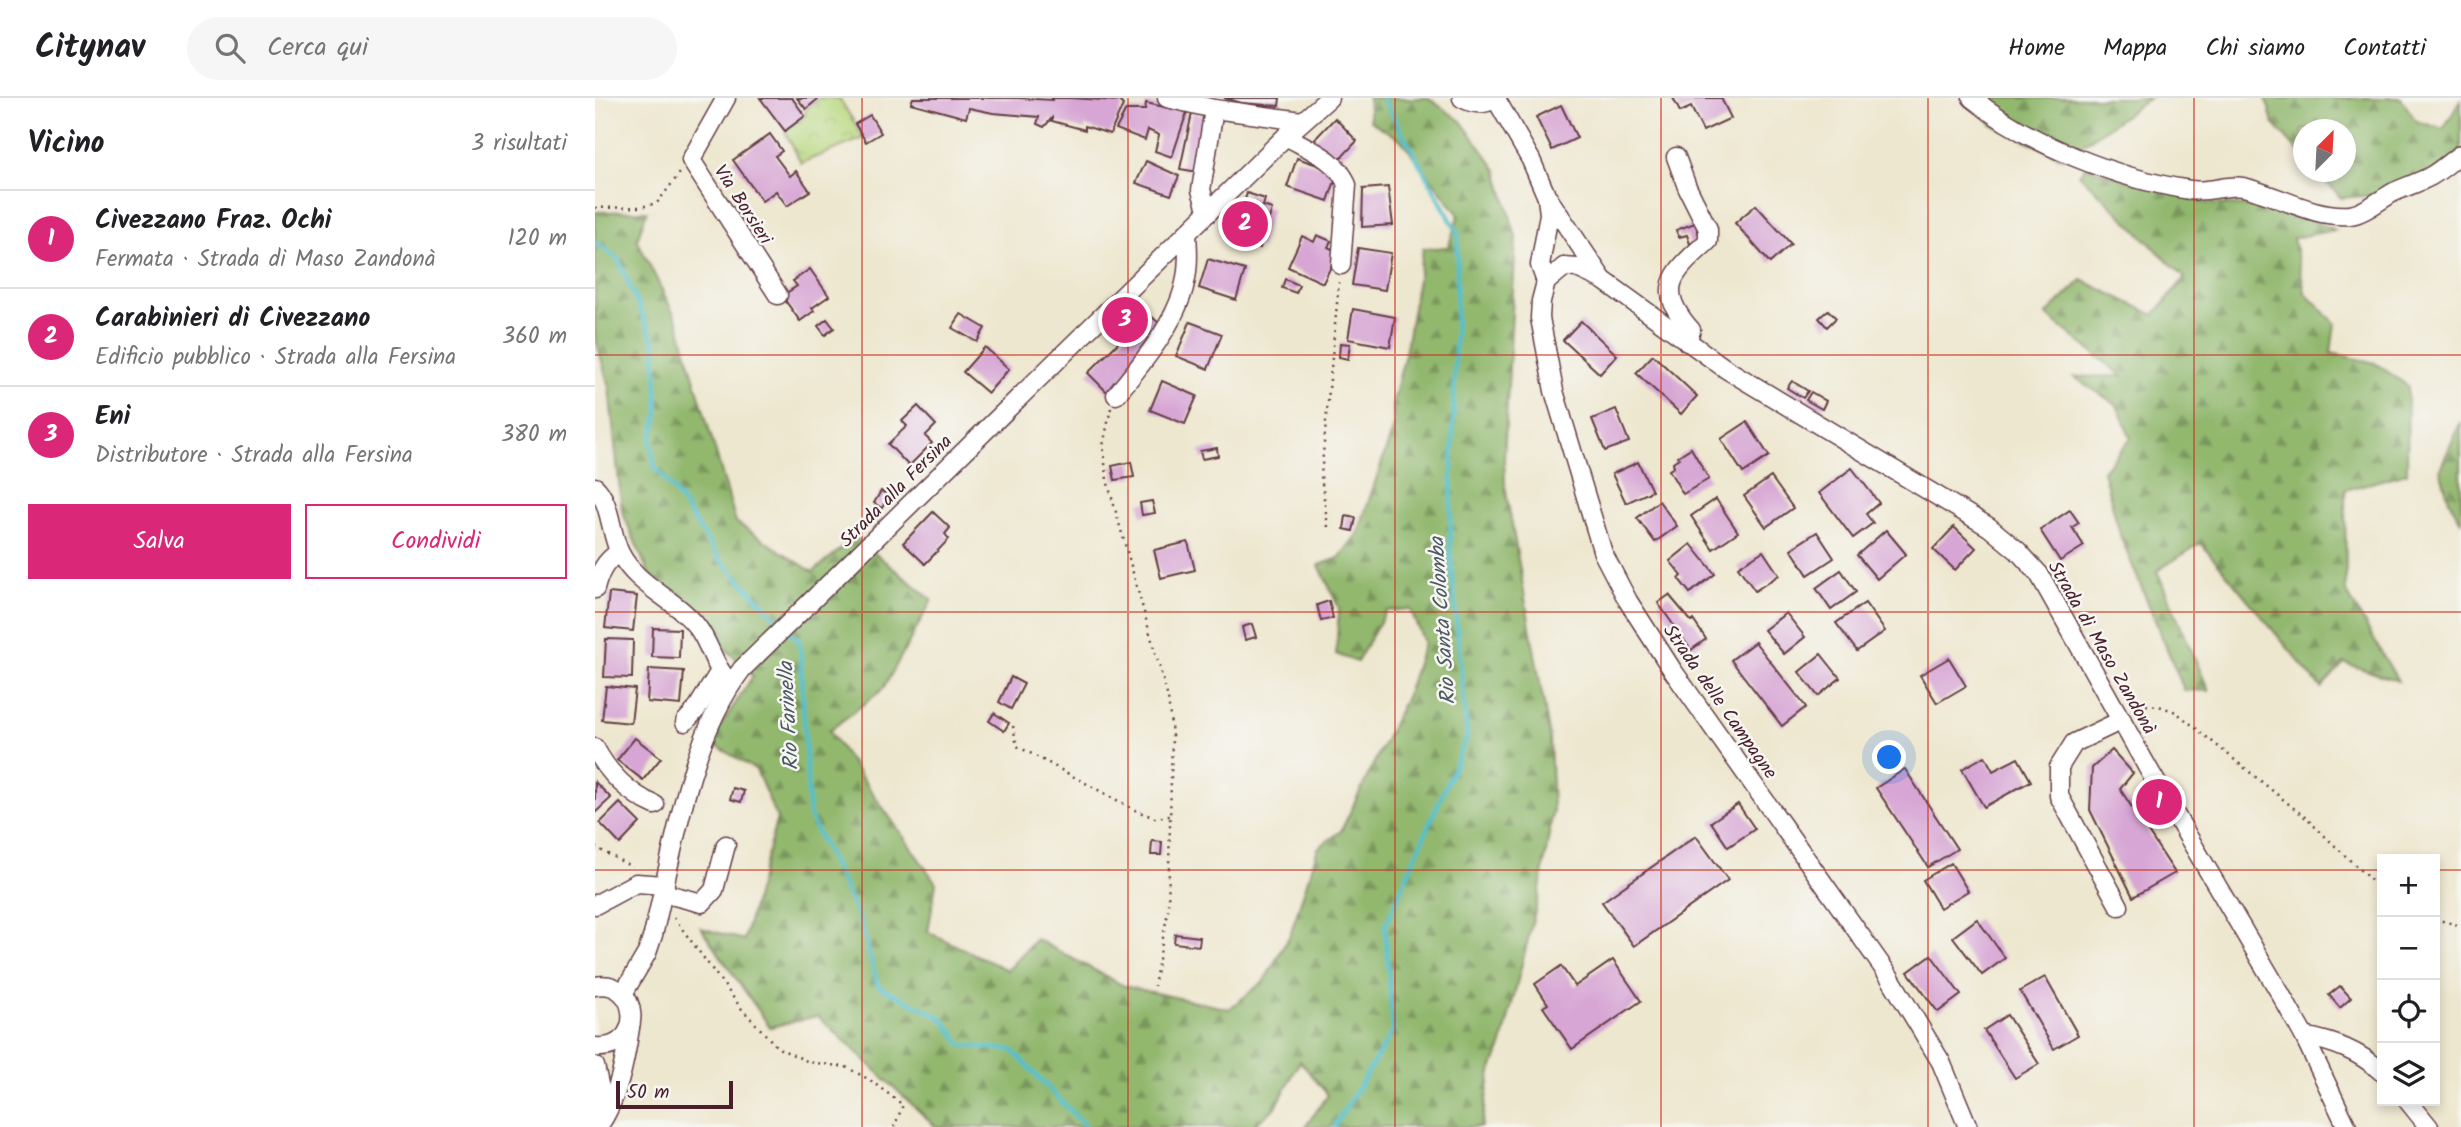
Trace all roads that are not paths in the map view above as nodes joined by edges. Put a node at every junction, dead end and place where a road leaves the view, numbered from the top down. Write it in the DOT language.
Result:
graph roads {
  1 [pos="726,98"];
  2 [pos="1167,98"];
  3 [pos="1329,98"];
  4 [pos="1462,98"];
  5 [pos="1496,98"];
  6 [pos="1972,98"];
  7 [pos="1214,109"];
  8 [pos="1302,121"];
  9 [pos="1286,136"];
  10 [pos="2461,155"];
  11 [pos="1676,157"];
  12 [pos="1546,195"];
  13 [pos="1208,213"];
  14 [pos="1563,221"];
  15 [pos="1187,233"];
  16 [pos="1545,235"];
  17 [pos="1341,265"];
  18 [pos="1564,267"];
  19 [pos="1603,280"];
  20 [pos="1546,282"];
  21 [pos="778,295"];
  22 [pos="1687,342"];
  23 [pos="1116,396"];
  24 [pos="595,487"];
  25 [pos="619,552"];
  26 [pos="595,589"];
  27 [pos="726,677"];
  28 [pos="2120,715"];
  29 [pos="685,722"];
  30 [pos="595,748"];
  31 [pos="655,804"];
  32 [pos="726,845"];
  33 [pos="662,896"];
  34 [pos="595,905"];
  35 [pos="2119,906"];
  36 [pos="595,986"];
  37 [pos="623,994"];
  38 [pos="631,1026"];
  39 [pos="2304,1036"];
  40 [pos="595,1047"];
  41 [pos="2377,1068"];
  42 [pos="596,1069"];
  43 [pos="620,1078"];
  44 [pos="2412,1106"];
  45 [pos="597,1127"];
  46 [pos="1968,1127"];
  47 [pos="2347,1127"];
  48 [pos="2430,1127"];
  1 -- 21 [label="street, Via Borsieri"];
  2 -- 7 [label="street"];
  3 -- 8 [label="street, Strada alla Fersina"];
  4 -- 5 [label="street"];
  5 -- 12 [label="street"];
  6 -- 10 [label="street"];
  7 -- 8 [label="street"];
  7 -- 13 [label="street"];
  8 -- 9 [label="street, Strada alla Fersina"];
  9 -- 13 [label="street, Strada alla Fersina"];
  9 -- 17 [label="street"];
  11 -- 22 [label="street"];
  12 -- 14 [label="street"];
  12 -- 16 [label="street, Strada delle Campagne"];
  13 -- 15 [label="street, Strada alla Fersina"];
  14 -- 18 [label="street"];
  14 -- 19 [label="street"];
  15 -- 23 [label="street"];
  15 -- 27 [label="street, Strada alla Fersina"];
  16 -- 18 [label="street"];
  16 -- 20 [label="street, Strada delle Campagne"];
  18 -- 19 [label="street, Strada di Maso Zandonà"];
  18 -- 20 [label="street"];
  19 -- 22 [label="street, Strada di Maso Zandonà"];
  20 -- 46 [label="street, Strada delle Campagne"];
  22 -- 28 [label="street, Strada di Maso Zandonà"];
  24 -- 25 [label="street"];
  25 -- 26 [label="street"];
  25 -- 27 [label="street"];
  27 -- 29 [label="street"];
  27 -- 33 [label="street, Strada alla Fersina"];
  28 -- 35 [label="street"];
  28 -- 39 [label="street, Strada di Maso Zandonà"];
  30 -- 31 [label="street"];
  32 -- 33 [label="street"];
  33 -- 34 [label="street"];
  33 -- 37 [label="street, Strada alla Fersina"];
  36 -- 37 [label="street"];
  37 -- 38 [label="street"];
  38 -- 40 [label="street"];
  38 -- 43 [label="street"];
  39 -- 41 [label="street"];
  39 -- 47 [label="street, Strada di Maso Zandonà"];
  42 -- 43 [label="street"];
  42 -- 45 [label="street"];
  43 -- 45 [label="street"];
  44 -- 48 [label="street"];
}
